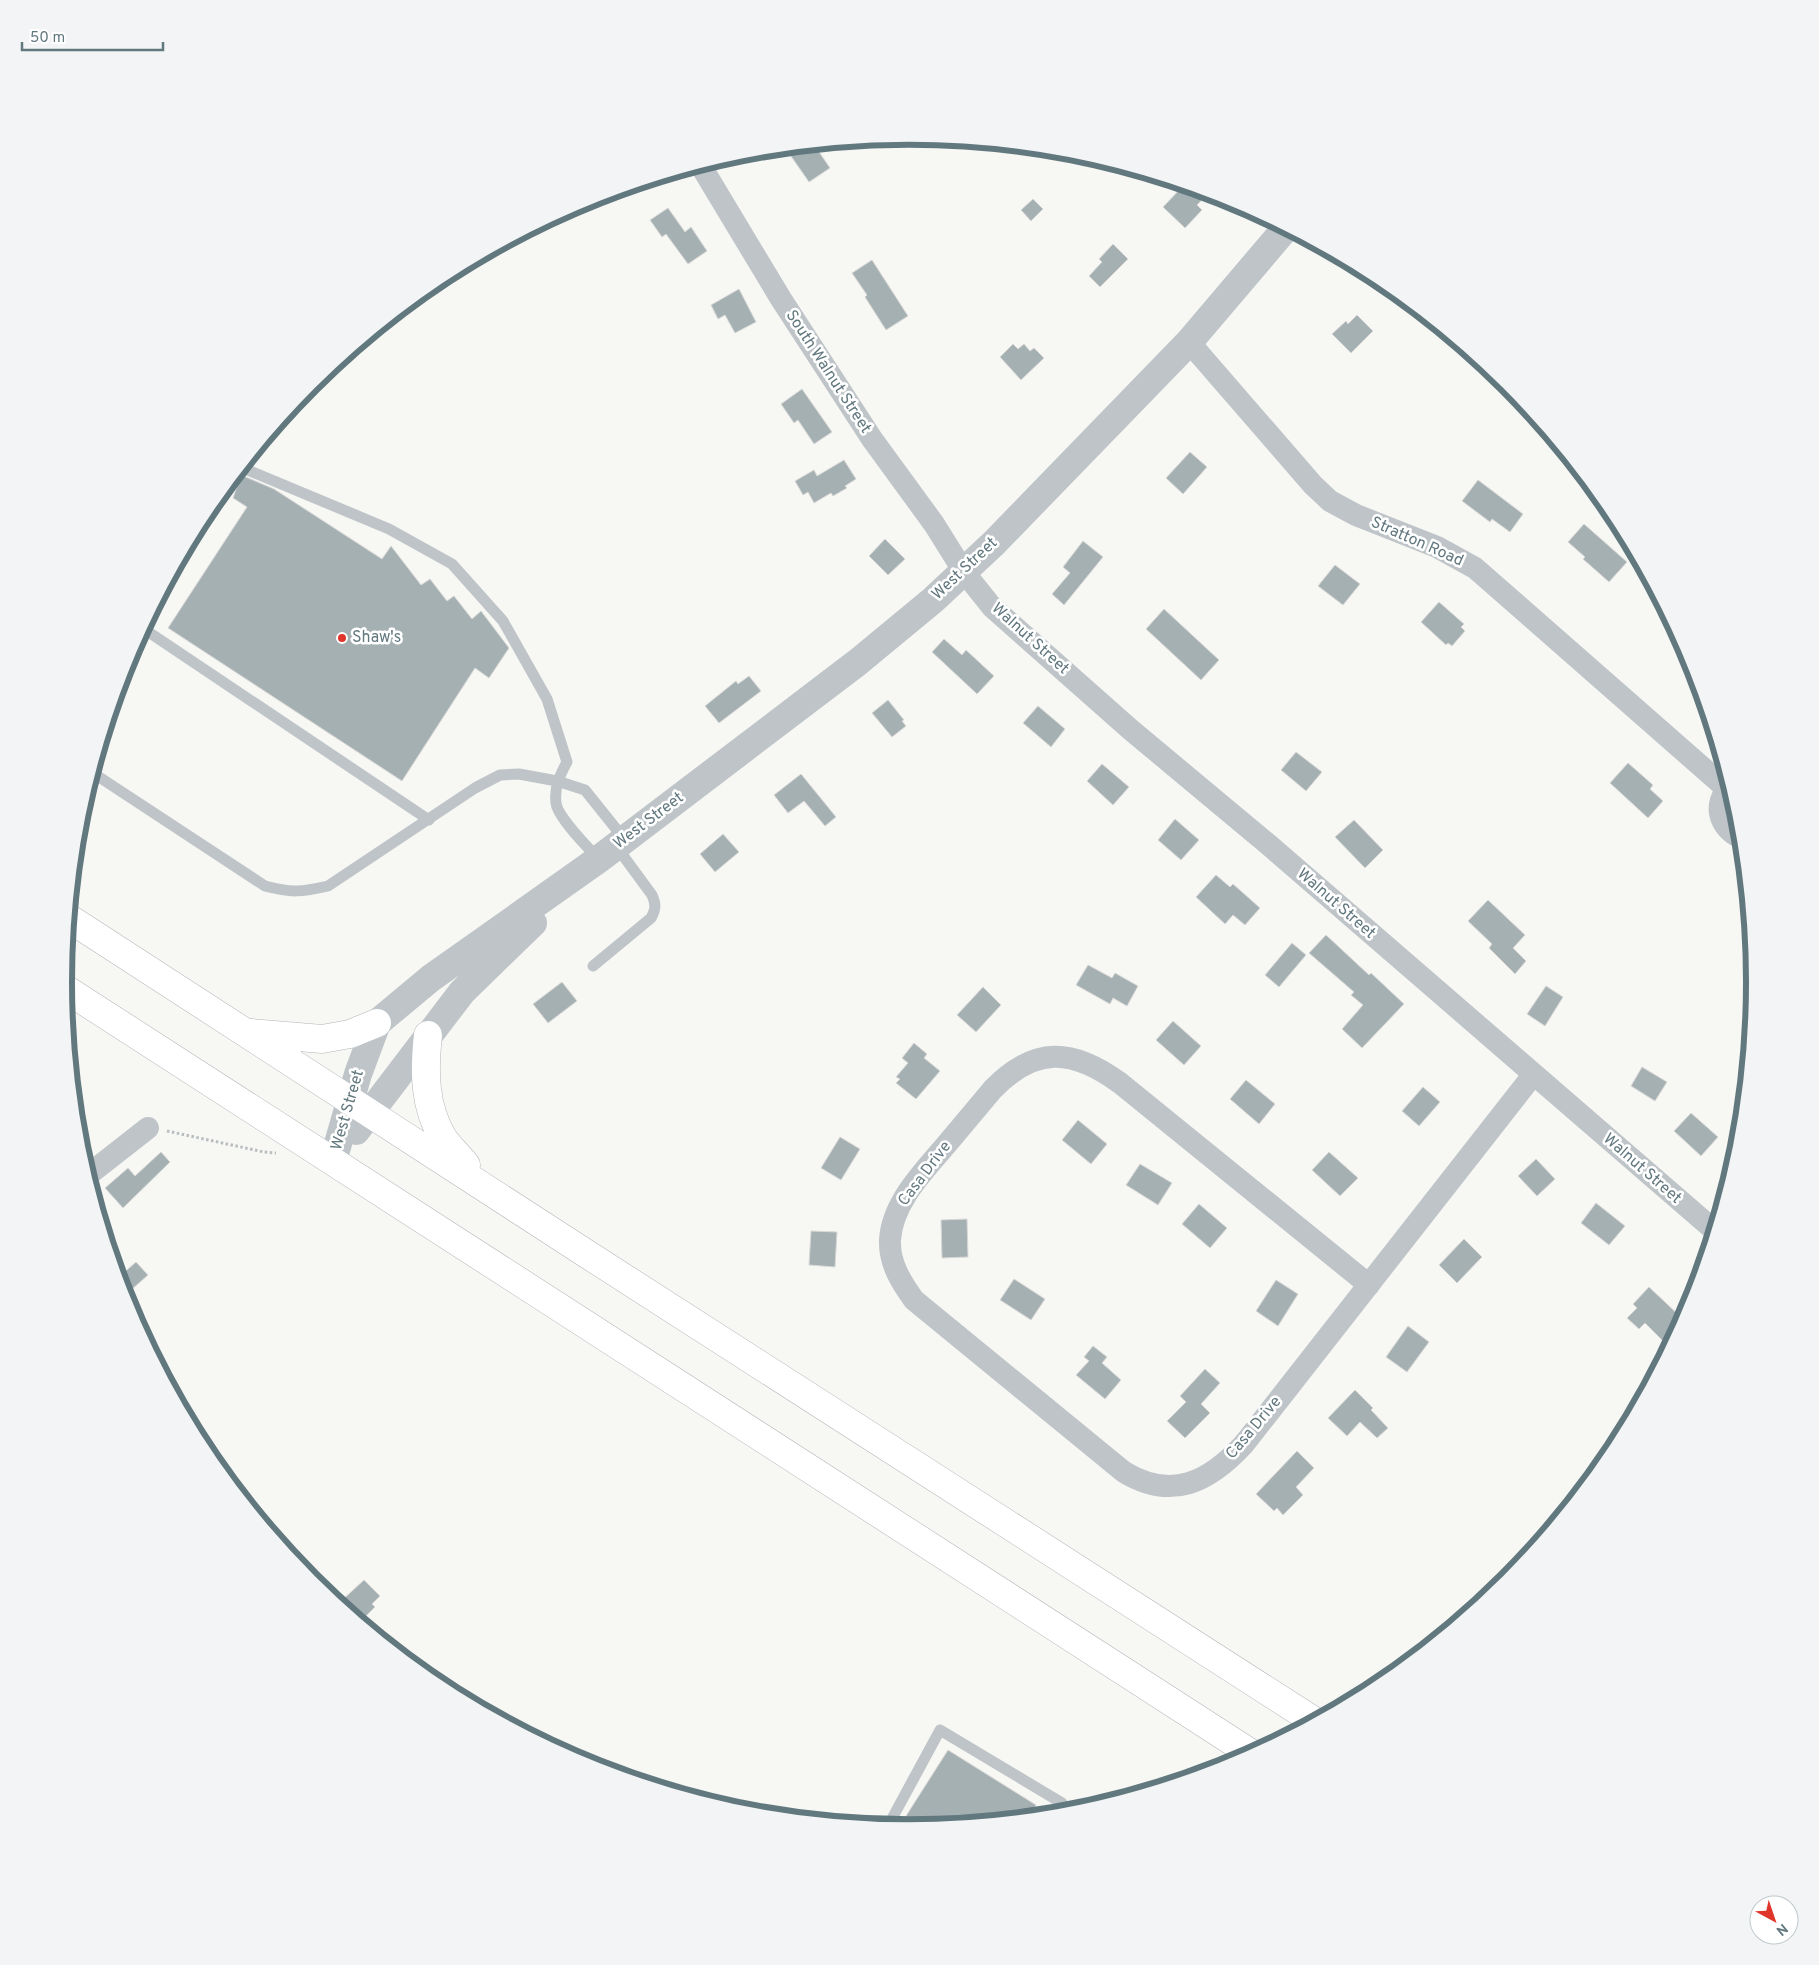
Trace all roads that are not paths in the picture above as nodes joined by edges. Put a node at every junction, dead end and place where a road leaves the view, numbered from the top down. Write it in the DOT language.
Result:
graph roads {
  1 [pos="705,171"];
  2 [pos="1282,233"];
  3 [pos="1189,342"];
  4 [pos="248,470"];
  5 [pos="964,572"];
  6 [pos="149,633"];
  7 [pos="99,777"];
  8 [pos="557,781"];
  9 [pos="1722,783"];
  10 [pos="1724,794"];
  11 [pos="429,820"];
  12 [pos="1732,833"];
  13 [pos="613,848"];
  14 [pos="75,922"];
  15 [pos="593,966"];
  16 [pos="72,993"];
  17 [pos="377,1023"];
  18 [pos="247,1033"];
  19 [pos="428,1035"];
  20 [pos="1533,1075"];
  21 [pos="361,1106"];
  22 [pos="148,1128"];
  23 [pos="333,1161"];
  24 [pos="94,1170"];
  25 [pos="487,1188"];
  26 [pos="1710,1226"];
  27 [pos="1368,1285"];
  28 [pos="1309,1718"];
  29 [pos="1245,1749"];
  30 [pos="1061,1805"];
  31 [pos="892,1819"];
  1 -- 5 [label="street, South Walnut Street"];
  2 -- 3 [label="street, West Street"];
  3 -- 5 [label="street, West Street"];
  3 -- 9 [label="street, Stratton Road"];
  4 -- 8 [label="lane"];
  5 -- 13 [label="street, West Street"];
  5 -- 20 [label="street, Walnut Street"];
  6 -- 11 [label="lane"];
  7 -- 11 [label="lane"];
  8 -- 11 [label="lane"];
  8 -- 13 [label="lane"];
  8 -- 13 [label="lane"];
  10 -- 12 [label="street, Stratton Road"];
  13 -- 15 [label="lane"];
  13 -- 17 [label="street, West Street"];
  13 -- 19 [label="street, West Street"];
  14 -- 18 [label="highway"];
  16 -- 23 [label="highway"];
  17 -- 18 [label="highway"];
  17 -- 21 [label="street, West Street"];
  18 -- 21 [label="highway"];
  19 -- 21 [label="street, West Street"];
  19 -- 25 [label="highway"];
  20 -- 26 [label="street, Walnut Street"];
  20 -- 27 [label="street, Casa Drive"];
  21 -- 23 [label="street, West Street"];
  21 -- 25 [label="highway"];
  22 -- 24 [label="street"];
  23 -- 29 [label="highway"];
  25 -- 28 [label="highway"];
  27 -- 27 [label="street, Casa Drive"];
  30 -- 31 [label="lane"];
}
